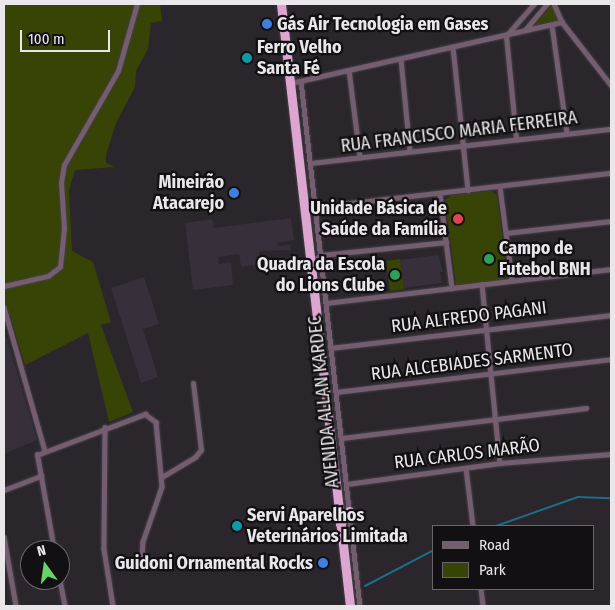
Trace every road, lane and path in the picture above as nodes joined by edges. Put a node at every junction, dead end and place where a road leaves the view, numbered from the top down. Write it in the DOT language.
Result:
graph roads {
  1 [pos="137,4"];
  2 [pos="281,4"];
  3 [pos="534,4"];
  4 [pos="547,4"];
  5 [pos="554,4"];
  6 [pos="562,22"];
  7 [pos="552,24"];
  8 [pos="524,31"];
  9 [pos="506,36"];
  10 [pos="453,47"];
  11 [pos="400,59"];
  12 [pos="350,70"];
  13 [pos="301,81"];
  14 [pos="291,83"];
  15 [pos="611,85"];
  16 [pos="611,129"];
  17 [pos="567,133"];
  18 [pos="516,138"];
  19 [pos="464,144"];
  20 [pos="410,151"];
  21 [pos="360,157"];
  22 [pos="311,164"];
  23 [pos="611,173"];
  24 [pos="500,187"];
  25 [pos="468,190"];
  26 [pos="440,194"];
  27 [pos="316,207"];
  28 [pos="611,222"];
  29 [pos="506,233"];
  30 [pos="446,242"];
  31 [pos="320,255"];
  32 [pos="310,262"];
  33 [pos="611,269"];
  34 [pos="512,280"];
  35 [pos="482,284"];
  36 [pos="4,286"];
  37 [pos="452,288"];
  38 [pos="326,303"];
  39 [pos="4,307"];
  40 [pos="611,314"];
  41 [pos="487,328"];
  42 [pos="330,348"];
  43 [pos="611,360"];
  44 [pos="491,374"];
  45 [pos="192,383"];
  46 [pos="336,392"];
  47 [pos="586,408"];
  48 [pos="496,418"];
  49 [pos="105,427"];
  50 [pos="342,438"];
  51 [pos="45,451"];
  52 [pos="611,454"];
  53 [pos="500,463"];
  54 [pos="466,468"];
  55 [pos="41,476"];
  56 [pos="162,477"];
  57 [pos="347,484"];
  58 [pos="4,490"];
  59 [pos="349,511"];
  60 [pos="340,524"];
  61 [pos="473,525"];
  62 [pos="4,537"];
  63 [pos="52,540"];
  64 [pos="142,556"];
  65 [pos="62,590"];
  66 [pos="481,590"];
  67 [pos="16,606"];
  68 [pos="65,606"];
  69 [pos="113,606"];
  70 [pos="350,606"];
  71 [pos="360,606"];
  72 [pos="483,606"];
  1 -- 36 [label="street"];
  2 -- 14 [label="highway"];
  3 -- 9 [label="street"];
  4 -- 8 [label="street"];
  5 -- 6 [label="street"];
  6 -- 7 [label="street"];
  6 -- 15 [label="street"];
  7 -- 8 [label="street"];
  7 -- 17 [label="street"];
  8 -- 9 [label="street"];
  9 -- 10 [label="street"];
  9 -- 18 [label="street"];
  10 -- 11 [label="street"];
  10 -- 19 [label="street"];
  11 -- 12 [label="street"];
  11 -- 20 [label="street"];
  12 -- 13 [label="street"];
  12 -- 21 [label="street"];
  13 -- 14 [label="street"];
  13 -- 22 [label="street, AVENIDA ALLAN KARDEC"];
  14 -- 32 [label="highway"];
  16 -- 17 [label="street, RUA FRANCISCO MARIA FERREIRA"];
  17 -- 18 [label="street, RUA FRANCISCO MARIA FERREIRA"];
  18 -- 19 [label="street, RUA FRANCISCO MARIA FERREIRA"];
  19 -- 20 [label="street, RUA FRANCISCO MARIA FERREIRA"];
  19 -- 25 [label="street"];
  20 -- 21 [label="street, RUA FRANCISCO MARIA FERREIRA"];
  21 -- 22 [label="street, RUA FRANCISCO MARIA FERREIRA"];
  22 -- 27 [label="street, AVENIDA ALLAN KARDEC"];
  23 -- 24 [label="street"];
  24 -- 25 [label="street"];
  24 -- 29 [label="street"];
  25 -- 26 [label="street"];
  26 -- 27 [label="street"];
  26 -- 30 [label="street"];
  27 -- 31 [label="street, AVENIDA ALLAN KARDEC"];
  28 -- 29 [label="street"];
  29 -- 34 [label="street"];
  30 -- 31 [label="street"];
  30 -- 37 [label="street"];
  31 -- 32 [label="street"];
  31 -- 38 [label="street, AVENIDA ALLAN KARDEC"];
  32 -- 60 [label="highway"];
  33 -- 34 [label="street"];
  34 -- 35 [label="street"];
  35 -- 37 [label="street"];
  35 -- 41 [label="street"];
  37 -- 38 [label="street"];
  38 -- 42 [label="street, AVENIDA ALLAN KARDEC"];
  39 -- 51 [label="street"];
  40 -- 41 [label="street, RUA ALFREDO PAGANI"];
  41 -- 42 [label="street, RUA ALFREDO PAGANI"];
  41 -- 44 [label="street"];
  42 -- 46 [label="street, AVENIDA ALLAN KARDEC"];
  43 -- 44 [label="street, RUA ALCEBIADES SARMENTO"];
  44 -- 46 [label="street, RUA ALCEBIADES SARMENTO"];
  44 -- 48 [label="street"];
  45 -- 56 [label="street"];
  46 -- 50 [label="street, AVENIDA ALLAN KARDEC"];
  47 -- 48 [label="street"];
  48 -- 50 [label="street"];
  48 -- 53 [label="street"];
  49 -- 51 [label="street"];
  49 -- 56 [label="street"];
  49 -- 69 [label="street"];
  50 -- 57 [label="street, AVENIDA ALLAN KARDEC"];
  51 -- 55 [label="street"];
  52 -- 53 [label="street, RUA CARLOS MARÃO"];
  53 -- 54 [label="street, RUA CARLOS MARÃO"];
  54 -- 57 [label="street, RUA CARLOS MARÃO"];
  54 -- 61 [label="street"];
  55 -- 58 [label="street"];
  55 -- 63 [label="street"];
  56 -- 64 [label="street"];
  57 -- 59 [label="street, AVENIDA ALLAN KARDEC"];
  59 -- 60 [label="highway"];
  59 -- 71 [label="street, AVENIDA ALLAN KARDEC"];
  60 -- 70 [label="highway"];
  62 -- 67 [label="street"];
  65 -- 68 [label="street"];
  66 -- 72 [label="street"];
}
